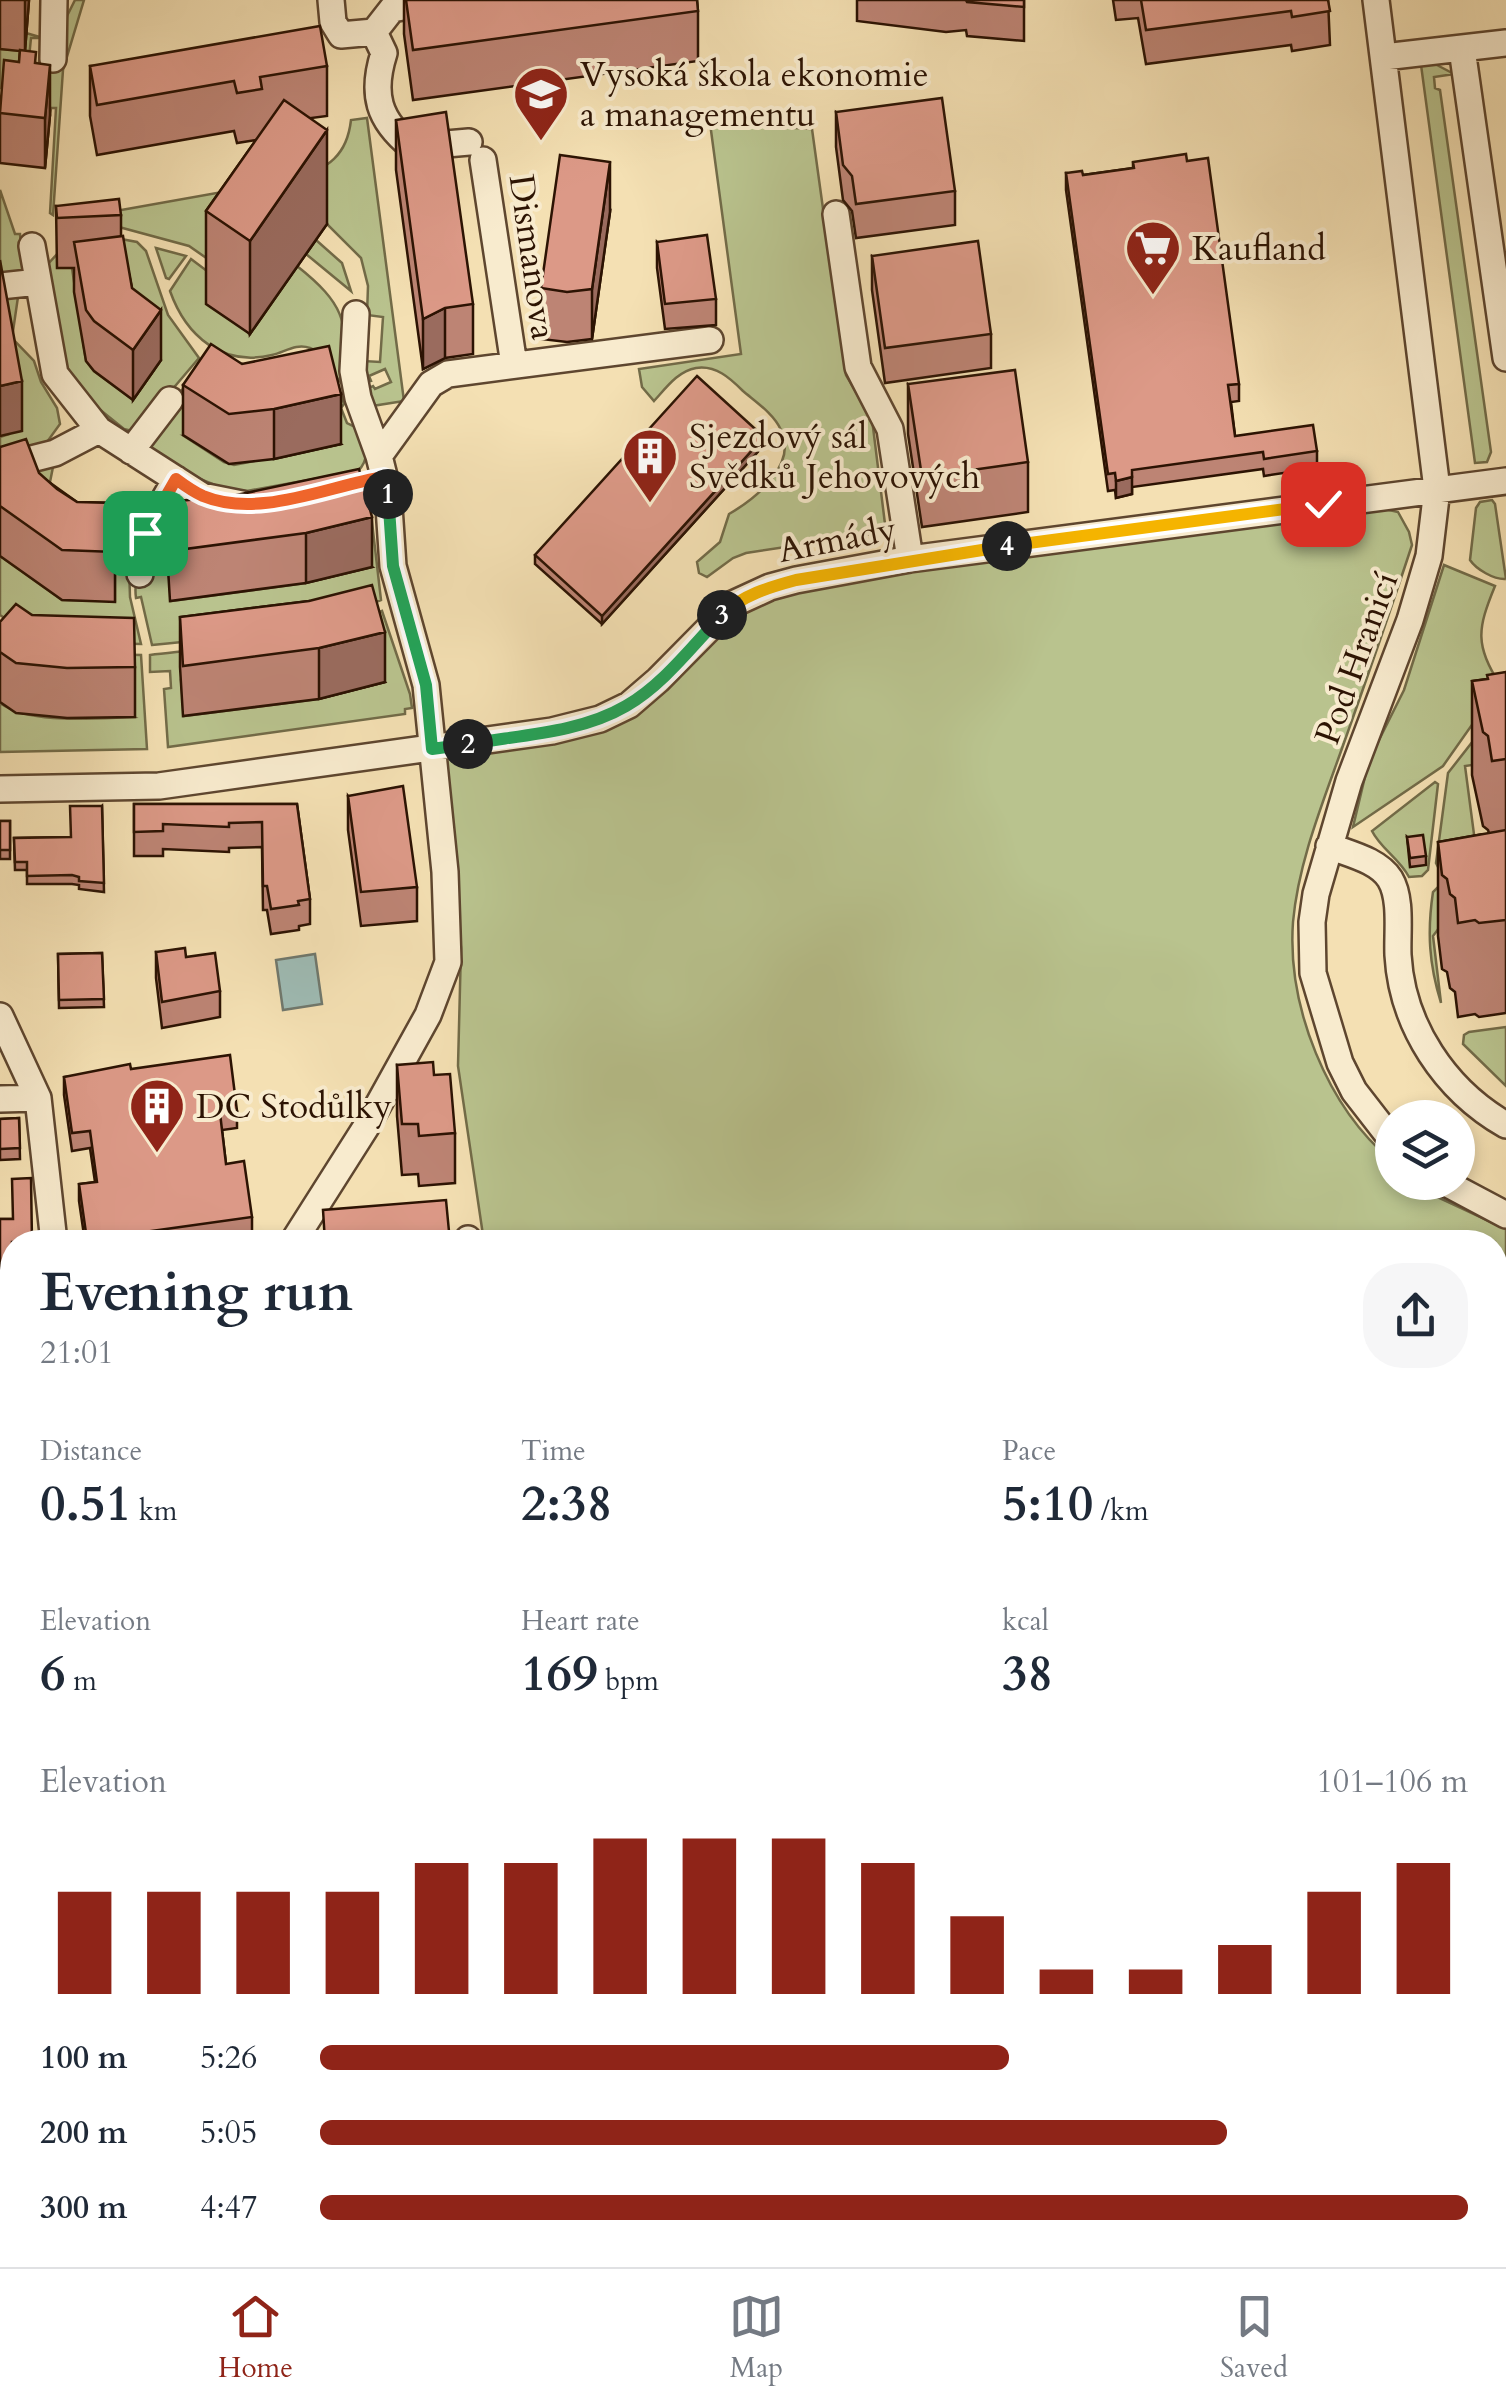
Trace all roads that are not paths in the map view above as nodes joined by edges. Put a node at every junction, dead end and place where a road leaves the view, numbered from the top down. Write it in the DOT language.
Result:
graph roads {
  1 [pos="54,0"];
  2 [pos="330,0"];
  3 [pos="441,0"];
  4 [pos="1376,0"];
  5 [pos="374,32"];
  6 [pos="1506,43"];
  7 [pos="1462,49"];
  8 [pos="1384,57"];
  9 [pos="54,59"];
  10 [pos="836,214"];
  11 [pos="32,246"];
  12 [pos="38,282"];
  13 [pos="0,286"];
  14 [pos="356,314"];
  15 [pos="710,340"];
  16 [pos="1506,358"];
  17 [pos="514,364"];
  18 [pos="170,400"];
  19 [pos="99,430"];
  20 [pos="131,450"];
  21 [pos="382,466"];
  22 [pos="0,468"];
  23 [pos="176,479"];
  24 [pos="1506,481"];
  25 [pos="358,482"];
  26 [pos="1437,489"];
  27 [pos="266,503"];
  28 [pos="910,560"];
  29 [pos="140,574"];
  30 [pos="432,749"];
  31 [pos="0,789"];
  32 [pos="1329,846"];
  33 [pos="0,1016"];
  34 [pos="38,1098"];
  35 [pos="0,1099"];
  36 [pos="1375,1118"];
  37 [pos="1506,1125"];
  38 [pos="1475,1198"];
  39 [pos="1506,1215"];
  40 [pos="53,1230"];
  41 [pos="301,1230"];
  1 -- 9 [label="street"];
  2 -- 5 [label="street"];
  3 -- 5 [label="street"];
  4 -- 8 [label="street, Pod Hranicí"];
  5 -- 17 [label="street, Dismanova"];
  6 -- 7 [label="street"];
  7 -- 8 [label="street"];
  7 -- 16 [label="street"];
  8 -- 26 [label="street, Pod Hranicí"];
  10 -- 28 [label="street"];
  11 -- 12 [label="street"];
  12 -- 13 [label="street"];
  12 -- 19 [label="street"];
  14 -- 21 [label="street"];
  15 -- 17 [label="street, Dismanova"];
  17 -- 21 [label="street, Dismanova"];
  18 -- 20 [label="street"];
  19 -- 20 [label="street"];
  19 -- 22 [label="street"];
  20 -- 23 [label="street"];
  21 -- 25 [label="street"];
  21 -- 30 [label="street"];
  23 -- 27 [label="street"];
  23 -- 29 [label="street"];
  24 -- 26 [label="street, Armády"];
  26 -- 28 [label="street, Armády"];
  26 -- 32 [label="street, Pod Hranicí"];
  28 -- 30 [label="street, Armády"];
  30 -- 31 [label="street, Armády"];
  30 -- 41 [label="street"];
  32 -- 36 [label="street, Pod Hranicí"];
  32 -- 37 [label="street"];
  33 -- 34 [label="street"];
  34 -- 35 [label="street"];
  34 -- 40 [label="street"];
  38 -- 39 [label="street"];
}
